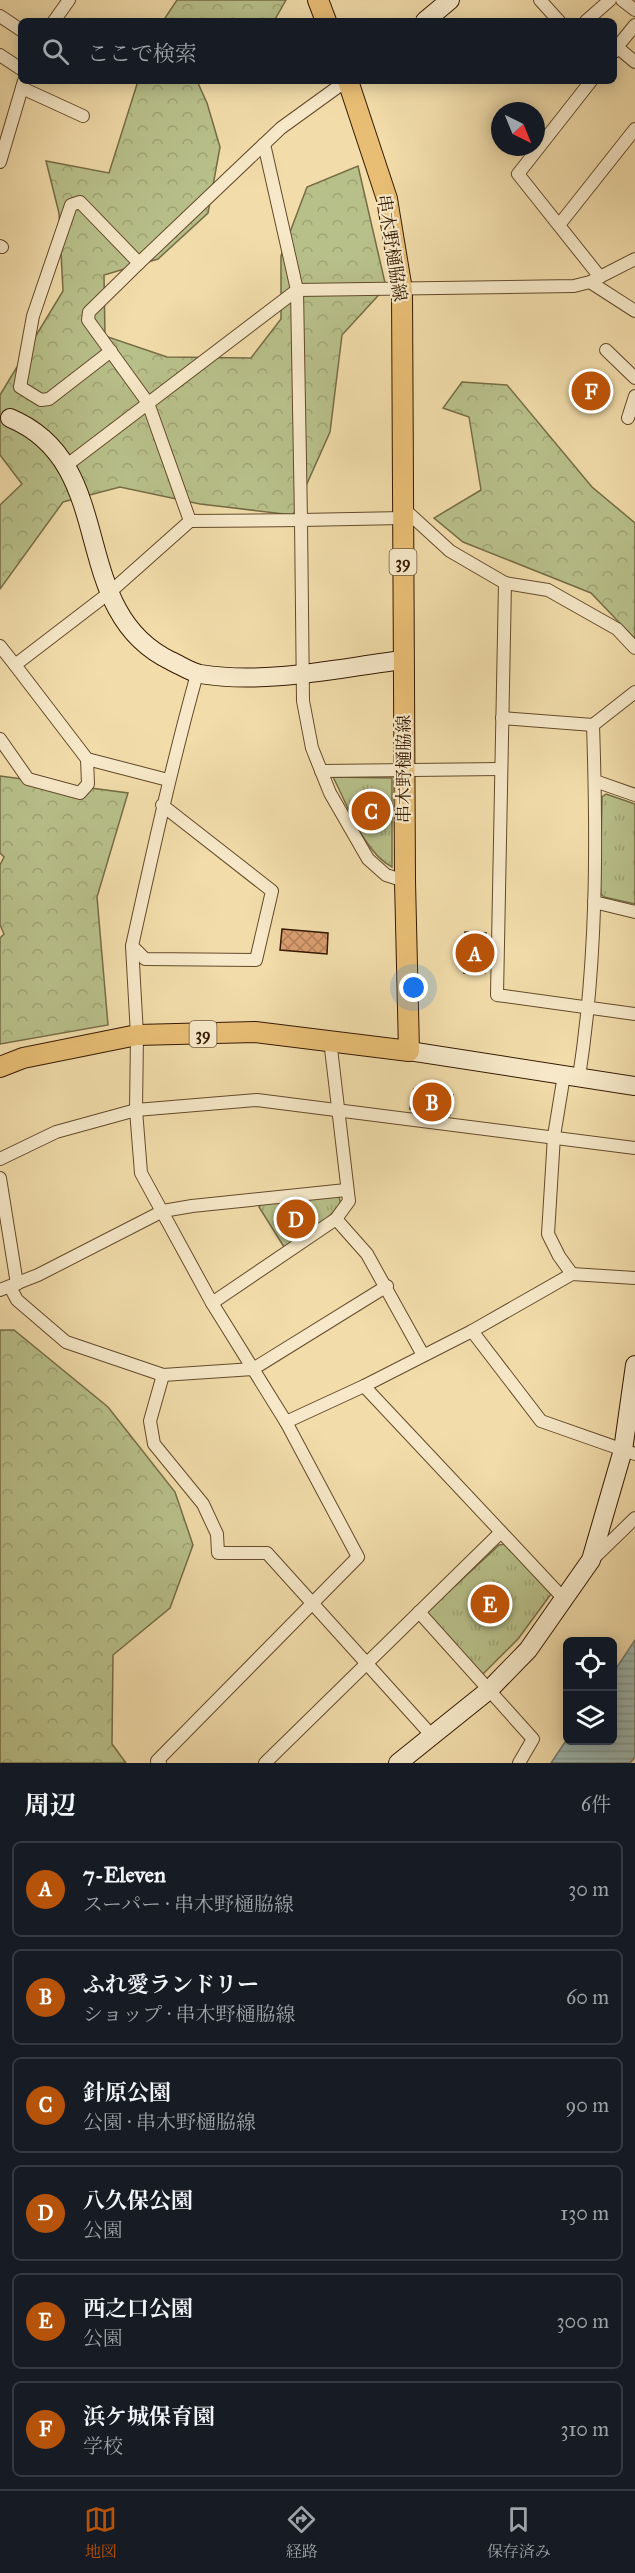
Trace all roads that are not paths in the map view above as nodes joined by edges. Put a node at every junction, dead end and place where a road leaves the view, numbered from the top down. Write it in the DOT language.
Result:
graph roads {
  1 [pos="69,0"];
  2 [pos="318,0"];
  3 [pos="450,0"];
  4 [pos="540,0"];
  5 [pos="610,0"];
  6 [pos="622,0"];
  7 [pos="635,10"];
  8 [pos="0,16"];
  9 [pos="56,18"];
  10 [pos="325,18"];
  11 [pos="429,18"];
  12 [pos="556,18"];
  13 [pos="589,18"];
  14 [pos="635,25"];
  15 [pos="18,28"];
  16 [pos="617,49"];
  17 [pos="617,51"];
  18 [pos="0,55"];
  19 [pos="635,62"];
  20 [pos="18,67"];
  21 [pos="23,84"];
  22 [pos="343,84"];
  23 [pos="348,84"];
  24 [pos="589,84"];
  25 [pos="83,116"];
  26 [pos="635,129"];
  27 [pos="264,144"];
  28 [pos="0,162"];
  29 [pos="560,225"];
  30 [pos="635,259"];
  31 [pos="139,263"];
  32 [pos="595,279"];
  33 [pos="297,290"];
  34 [pos="402,290"];
  35 [pos="635,310"];
  36 [pos="606,350"];
  37 [pos="111,351"];
  38 [pos="635,378"];
  39 [pos="635,396"];
  40 [pos="148,402"];
  41 [pos="5,416"];
  42 [pos="628,418"];
  43 [pos="67,465"];
  44 [pos="403,513"];
  45 [pos="301,520"];
  46 [pos="190,521"];
  47 [pos="505,583"];
  48 [pos="109,592"];
  49 [pos="0,646"];
  50 [pos="635,648"];
  51 [pos="403,660"];
  52 [pos="15,665"];
  53 [pos="303,673"];
  54 [pos="197,674"];
  55 [pos="635,692"];
  56 [pos="502,718"];
  57 [pos="593,725"];
  58 [pos="0,738"];
  59 [pos="87,759"];
  60 [pos="501,769"];
  61 [pos="404,770"];
  62 [pos="321,771"];
  63 [pos="168,780"];
  64 [pos="595,781"];
  65 [pos="635,795"];
  66 [pos="162,805"];
  67 [pos="405,881"];
  68 [pos="594,902"];
  69 [pos="635,912"];
  70 [pos="132,946"];
  71 [pos="590,1007"];
  72 [pos="635,1014"];
  73 [pos="137,1035"];
  74 [pos="330,1040"];
  75 [pos="409,1051"];
  76 [pos="0,1067"];
  77 [pos="572,1076"];
  78 [pos="635,1086"];
  79 [pos="136,1110"];
  80 [pos="337,1110"];
  81 [pos="554,1137"];
  82 [pos="635,1148"];
  83 [pos="0,1159"];
  84 [pos="0,1178"];
  85 [pos="346,1190"];
  86 [pos="163,1212"];
  87 [pos="336,1219"];
  88 [pos="572,1274"];
  89 [pos="635,1278"];
  90 [pos="387,1286"];
  91 [pos="9,1287"];
  92 [pos="212,1304"];
  93 [pos="472,1331"];
  94 [pos="423,1355"];
  95 [pos="635,1365"];
  96 [pos="253,1370"];
  97 [pos="163,1375"];
  98 [pos="364,1386"];
  99 [pos="286,1422"];
  100 [pos="629,1452"];
  101 [pos="635,1518"];
  102 [pos="501,1532"];
  103 [pos="591,1560"];
  104 [pos="565,1600"];
  105 [pos="311,1603"];
  106 [pos="419,1611"];
  107 [pos="365,1662"];
  108 [pos="489,1690"];
  109 [pos="433,1737"];
  110 [pos="160,1763"];
  111 [pos="265,1763"];
  112 [pos="398,1763"];
  113 [pos="519,1763"];
  1 -- 9 [label="street"];
  2 -- 10 [label="main road"];
  3 -- 11 [label="street"];
  4 -- 12 [label="street"];
  5 -- 13 [label="street"];
  6 -- 7 [label="street"];
  8 -- 15 [label="street"];
  14 -- 16 [label="street"];
  17 -- 19 [label="street"];
  18 -- 20 [label="street"];
  21 -- 25 [label="street"];
  21 -- 28 [label="street"];
  22 -- 27 [label="street"];
  23 -- 34 [label="main road, 串木野樋脇線 / 39"];
  24 -- 29 [label="street"];
  26 -- 29 [label="street"];
  27 -- 31 [label="street"];
  27 -- 33 [label="street"];
  29 -- 32 [label="street"];
  30 -- 32 [label="street"];
  31 -- 37 [label="street"];
  31 -- 37 [label="street"];
  32 -- 34 [label="street"];
  32 -- 35 [label="street"];
  33 -- 34 [label="street"];
  33 -- 40 [label="street"];
  33 -- 45 [label="street"];
  34 -- 44 [label="main road, 串木野樋脇線 / 39"];
  36 -- 38 [label="street"];
  37 -- 40 [label="street"];
  39 -- 42 [label="street"];
  40 -- 43 [label="street"];
  40 -- 46 [label="street"];
  41 -- 43 [label="street"];
  43 -- 48 [label="street"];
  44 -- 45 [label="street"];
  44 -- 47 [label="street"];
  44 -- 51 [label="main road, 串木野樋脇線 / 39"];
  45 -- 46 [label="street"];
  45 -- 53 [label="street"];
  46 -- 48 [label="street"];
  47 -- 50 [label="street"];
  47 -- 56 [label="street"];
  48 -- 52 [label="street"];
  48 -- 54 [label="street"];
  49 -- 52 [label="street"];
  51 -- 53 [label="street"];
  51 -- 61 [label="main road, 串木野樋脇線 / 39"];
  52 -- 59 [label="street"];
  53 -- 54 [label="street"];
  53 -- 62 [label="street"];
  54 -- 63 [label="street"];
  55 -- 57 [label="street"];
  56 -- 57 [label="street"];
  56 -- 60 [label="street"];
  57 -- 64 [label="street"];
  58 -- 59 [label="street"];
  59 -- 63 [label="street"];
  60 -- 61 [label="street"];
  60 -- 71 [label="street"];
  61 -- 62 [label="street"];
  61 -- 67 [label="main road, 串木野樋脇線 / 39"];
  62 -- 67 [label="street"];
  63 -- 66 [label="street"];
  64 -- 65 [label="street"];
  64 -- 68 [label="street"];
  66 -- 70 [label="street"];
  66 -- 70 [label="street"];
  67 -- 75 [label="main road, 串木野樋脇線 / 39"];
  68 -- 69 [label="street"];
  68 -- 71 [label="street"];
  70 -- 73 [label="street"];
  71 -- 72 [label="street"];
  71 -- 77 [label="street"];
  73 -- 74 [label="main road, 39"];
  73 -- 76 [label="main road, 39"];
  73 -- 79 [label="street"];
  74 -- 75 [label="main road, 39"];
  74 -- 80 [label="street"];
  75 -- 77 [label="street"];
  77 -- 78 [label="street"];
  77 -- 81 [label="street"];
  79 -- 80 [label="street"];
  79 -- 83 [label="street"];
  79 -- 86 [label="street"];
  80 -- 81 [label="street"];
  80 -- 85 [label="street"];
  81 -- 82 [label="street"];
  81 -- 88 [label="street"];
  84 -- 91 [label="street"];
  85 -- 86 [label="street"];
  85 -- 87 [label="street"];
  86 -- 91 [label="street"];
  86 -- 92 [label="street"];
  87 -- 90 [label="street"];
  87 -- 92 [label="street"];
  88 -- 89 [label="street"];
  88 -- 93 [label="street"];
  90 -- 94 [label="street"];
  90 -- 96 [label="street"];
  91 -- 97 [label="street"];
  92 -- 96 [label="street"];
  93 -- 94 [label="street"];
  93 -- 100 [label="street"];
  94 -- 98 [label="street"];
  95 -- 100 [label="street"];
  96 -- 97 [label="street"];
  96 -- 99 [label="street"];
  97 -- 105 [label="street"];
  98 -- 99 [label="street"];
  98 -- 102 [label="street"];
  99 -- 105 [label="street"];
  100 -- 103 [label="street"];
  101 -- 103 [label="street"];
  102 -- 104 [label="street"];
  102 -- 106 [label="street"];
  103 -- 104 [label="street"];
  104 -- 108 [label="street"];
  105 -- 107 [label="street"];
  105 -- 110 [label="street"];
  106 -- 107 [label="street"];
  106 -- 108 [label="street"];
  107 -- 109 [label="street"];
  107 -- 111 [label="street"];
  108 -- 109 [label="street"];
  108 -- 113 [label="street"];
  109 -- 112 [label="street"];
}
